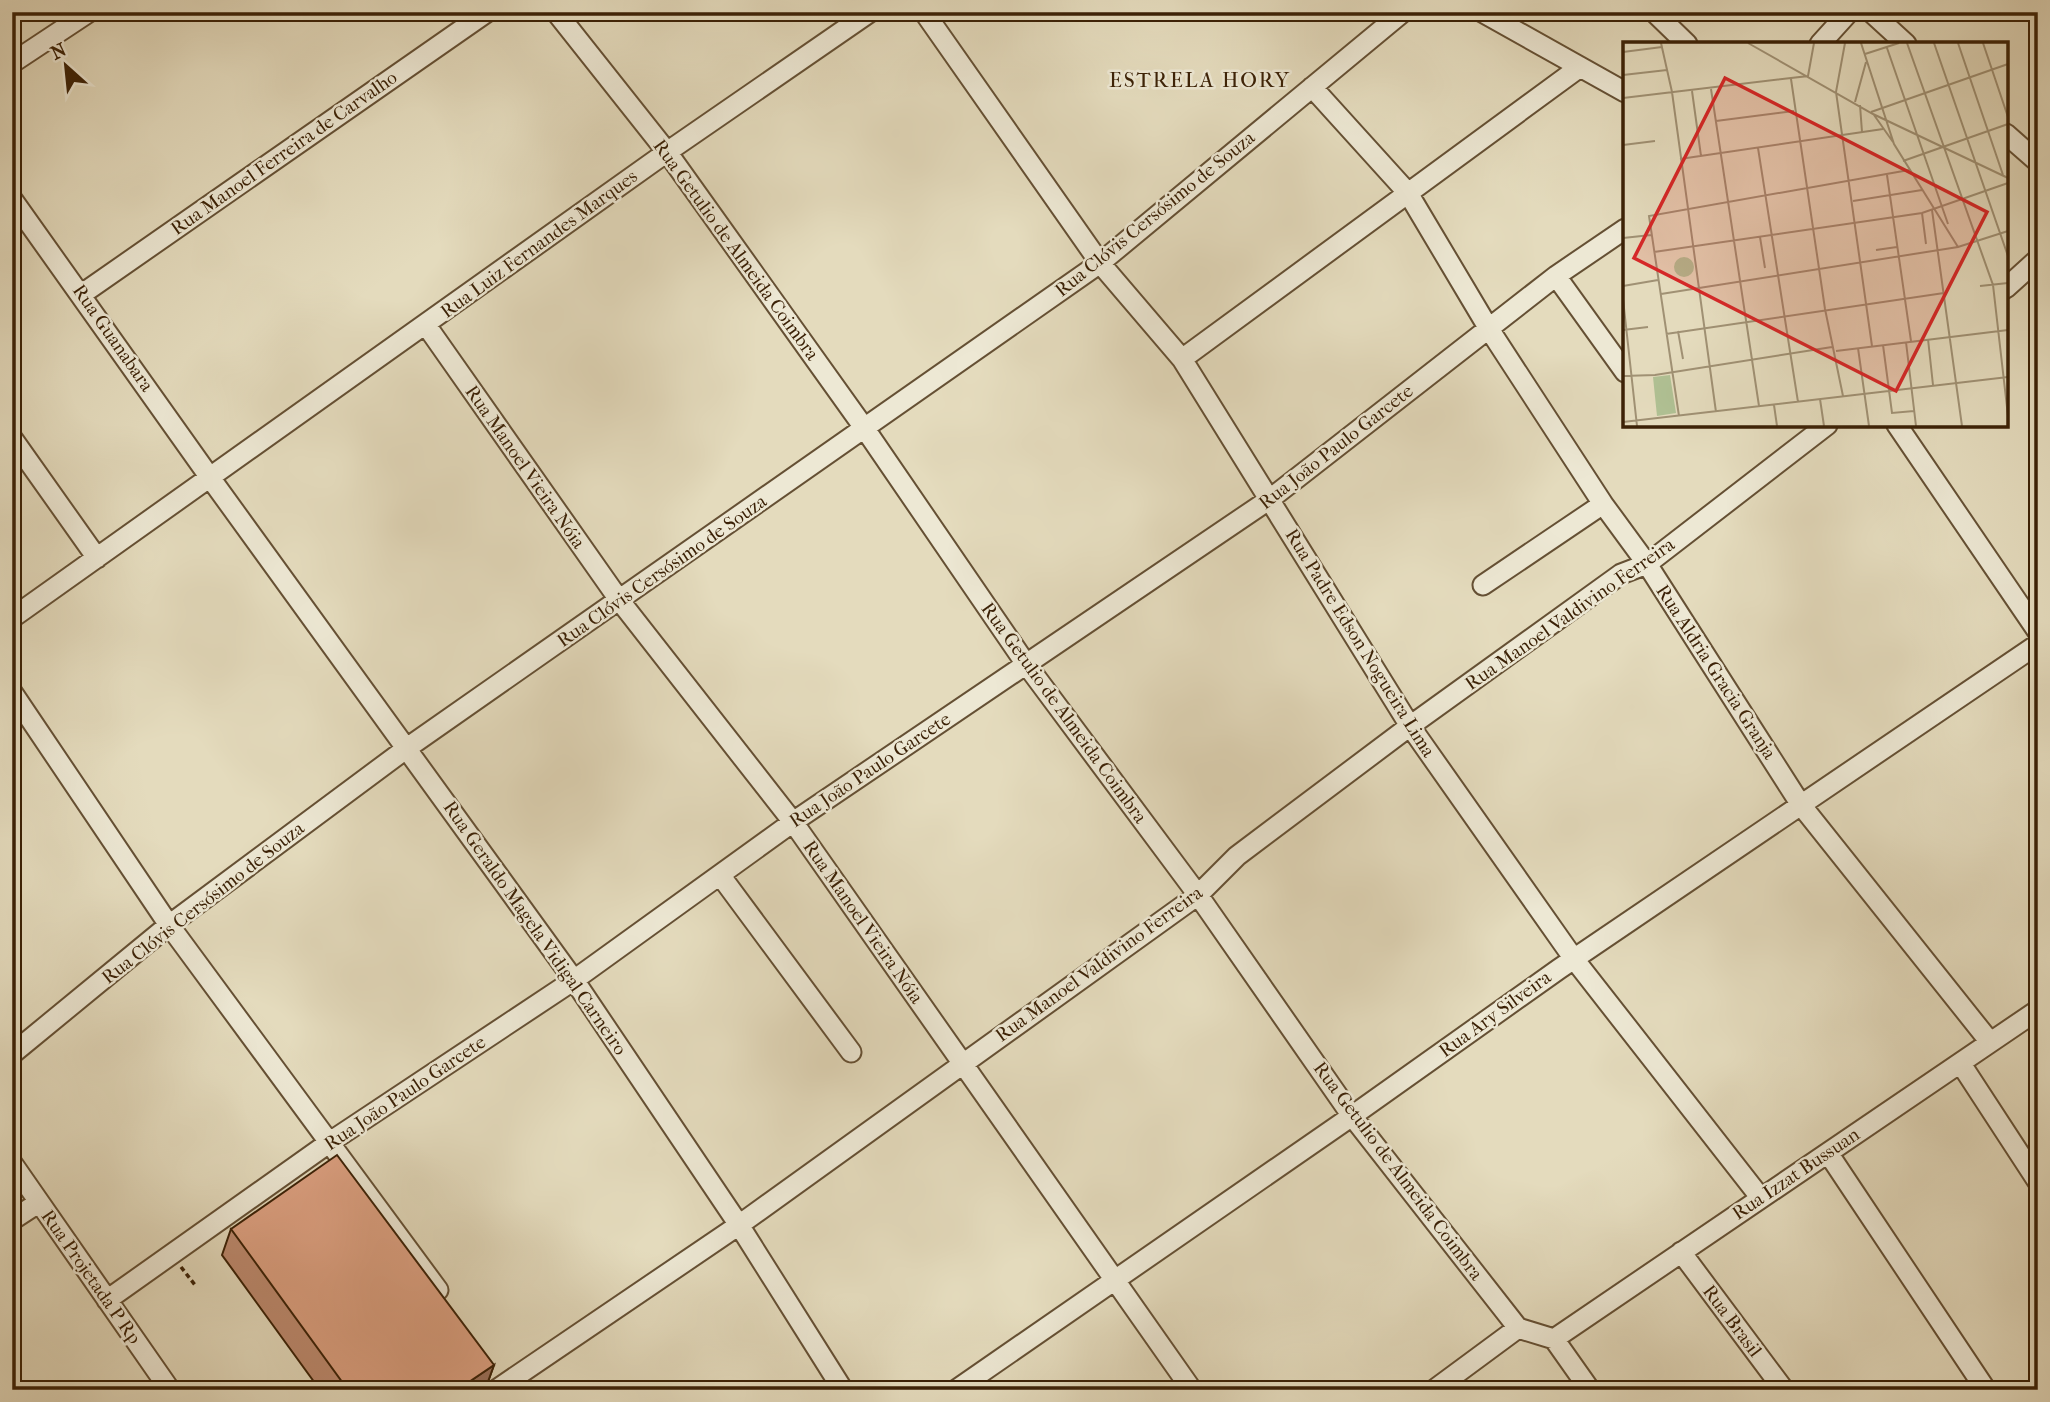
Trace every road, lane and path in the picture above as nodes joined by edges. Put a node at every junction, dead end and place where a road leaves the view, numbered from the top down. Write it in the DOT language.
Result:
graph roads {
  1 [pos="89,12"];
  2 [pos="486,12"];
  3 [pos="556,12"];
  4 [pos="870,12"];
  5 [pos="924,12"];
  6 [pos="1404,12"];
  7 [pos="1482,12"];
  8 [pos="1654,12"];
  9 [pos="1849,12"];
  10 [pos="1871,12"];
  11 [pos="1685,42"];
  12 [pos="1821,42"];
  13 [pos="1904,42"];
  14 [pos="12,63"];
  15 [pos="1580,67"];
  16 [pos="1312,87"];
  17 [pos="1623,91"];
  18 [pos="2008,136"];
  19 [pos="667,152"];
  20 [pos="2038,162"];
  21 [pos="1408,193"];
  22 [pos="12,199"];
  23 [pos="1623,230"];
  24 [pos="2038,258"];
  25 [pos="1100,263"];
  26 [pos="1556,276"];
  27 [pos="2008,286"];
  28 [pos="82,294"];
  29 [pos="426,325"];
  30 [pos="1489,329"];
  31 [pos="1182,359"];
  32 [pos="1623,369"];
  33 [pos="1824,427"];
  34 [pos="1898,427"];
  35 [pos="865,429"];
  36 [pos="12,438"];
  37 [pos="211,479"];
  38 [pos="1270,499"];
  39 [pos="1603,504"];
  40 [pos="97,558"];
  41 [pos="1647,564"];
  42 [pos="1483,585"];
  43 [pos="620,601"];
  44 [pos="12,618"];
  45 [pos="2038,632"];
  46 [pos="2038,644"];
  47 [pos="1026,664"];
  48 [pos="12,692"];
  49 [pos="1410,726"];
  50 [pos="407,748"];
  51 [pos="1801,804"];
  52 [pos="793,822"];
  53 [pos="720,875"];
  54 [pos="1198,895"];
  55 [pos="170,925"];
  56 [pos="1574,958"];
  57 [pos="574,980"];
  58 [pos="2038,1010"];
  59 [pos="1990,1042"];
  60 [pos="851,1052"];
  61 [pos="12,1054"];
  62 [pos="960,1063"];
  63 [pos="1961,1064"];
  64 [pos="1352,1116"];
  65 [pos="330,1143"];
  66 [pos="1828,1153"];
  67 [pos="12,1163"];
  68 [pos="2038,1182"];
  69 [pos="1760,1197"];
  70 [pos="38,1203"];
  71 [pos="12,1220"];
  72 [pos="739,1225"];
  73 [pos="1681,1252"];
  74 [pos="1115,1280"];
  75 [pos="107,1300"];
  76 [pos="450,1306"];
  77 [pos="1518,1328"];
  78 [pos="1554,1339"];
  79 [pos="503,1383"];
  80 [pos="170,1390"];
  81 [pos="842,1390"];
  82 [pos="956,1390"];
  83 [pos="1192,1390"];
  84 [pos="1434,1390"];
  85 [pos="1590,1390"];
  86 [pos="1784,1390"];
  87 [pos="1986,1390"];
  1 -- 14 [label="street"];
  2 -- 28 [label="street, Rua Manoel Ferreira de Carvalho"];
  3 -- 19 [label="street, Rua Getulio de Almeida Coimbra"];
  4 -- 19 [label="street, Rua Luiz Fernandes Marques"];
  5 -- 25 [label="street, Rua Padre Edson Nogueira Lima"];
  6 -- 16 [label="street, Rua Clóvis Cersósimo de Souza"];
  7 -- 15 [label="street"];
  8 -- 11 [label="street"];
  9 -- 12 [label="street"];
  10 -- 13 [label="street"];
  15 -- 17 [label="street"];
  15 -- 21 [label="street"];
  16 -- 21 [label="street, Rua Aldria Gracia Granja"];
  16 -- 25 [label="street, Rua Clóvis Cersósimo de Souza"];
  18 -- 20 [label="street"];
  19 -- 29 [label="street, Rua Luiz Fernandes Marques"];
  19 -- 35 [label="street, Rua Getulio de Almeida Coimbra"];
  21 -- 30 [label="street, Rua Aldria Gracia Granja"];
  21 -- 31 [label="street"];
  22 -- 28 [label="street, Rua Guanabara"];
  23 -- 26 [label="street, Rua João Paulo Garcete"];
  24 -- 27 [label="street"];
  25 -- 31 [label="street, Rua Padre Edson Nogueira Lima"];
  25 -- 35 [label="street, Rua Clóvis Cersósimo de Souza"];
  26 -- 30 [label="street, Rua João Paulo Garcete"];
  26 -- 32 [label="street"];
  28 -- 37 [label="street, Rua Guanabara"];
  29 -- 37 [label="street, Rua Luiz Fernandes Marques"];
  29 -- 43 [label="street, Rua Manoel Vieira Nóia"];
  30 -- 38 [label="street, Rua João Paulo Garcete"];
  30 -- 39 [label="street, Rua Aldria Gracia Granja"];
  31 -- 38 [label="street, Rua Padre Edson Nogueira Lima"];
  33 -- 41 [label="street, Rua Manoel Valdivino Ferreira"];
  34 -- 45 [label="street"];
  35 -- 43 [label="street, Rua Clóvis Cersósimo de Souza"];
  35 -- 47 [label="street, Rua Getulio de Almeida Coimbra"];
  36 -- 40 [label="street"];
  37 -- 40 [label="street"];
  37 -- 50 [label="street, Rua Geraldo Magela Vidigal Carneiro"];
  38 -- 47 [label="street, Rua João Paulo Garcete"];
  38 -- 49 [label="street, Rua Padre Edson Nogueira Lima"];
  39 -- 41 [label="street, Rua Aldria Gracia Granja"];
  39 -- 42 [label="street"];
  40 -- 44 [label="street"];
  41 -- 49 [label="street, Rua Manoel Valdivino Ferreira"];
  41 -- 51 [label="street, Rua Aldria Gracia Granja"];
  43 -- 50 [label="street, Rua Clóvis Cersósimo de Souza"];
  43 -- 52 [label="street, Rua Manoel Vieira Nóia"];
  46 -- 51 [label="street, Rua Ary Silveira"];
  47 -- 52 [label="street, Rua João Paulo Garcete"];
  47 -- 54 [label="street, Rua Getulio de Almeida Coimbra"];
  48 -- 55 [label="street"];
  49 -- 54 [label="street, Rua Manoel Valdivino Ferreira"];
  49 -- 56 [label="street, Rua Padre Edson Nogueira Lima"];
  50 -- 55 [label="street, Rua Clóvis Cersósimo de Souza"];
  50 -- 57 [label="street, Rua Geraldo Magela Vidigal Carneiro"];
  51 -- 56 [label="street, Rua Ary Silveira"];
  51 -- 59 [label="street, Rua Aldria Gracia Granja"];
  52 -- 53 [label="street, Rua João Paulo Garcete"];
  52 -- 62 [label="street, Rua Manoel Vieira Nóia"];
  53 -- 57 [label="street, Rua João Paulo Garcete"];
  53 -- 60 [label="street"];
  54 -- 62 [label="street, Rua Manoel Valdivino Ferreira"];
  54 -- 64 [label="street, Rua Getulio de Almeida Coimbra"];
  55 -- 61 [label="street, Rua Clóvis Cersósimo de Souza"];
  55 -- 65 [label="street"];
  56 -- 64 [label="street, Rua Ary Silveira"];
  56 -- 69 [label="street, Rua Padre Edson Nogueira Lima"];
  57 -- 65 [label="street, Rua João Paulo Garcete"];
  57 -- 72 [label="street, Rua Geraldo Magela Vidigal Carneiro"];
  58 -- 59 [label="street, Rua Izzat Bussuan"];
  59 -- 63 [label="street, Rua Izzat Bussuan"];
  62 -- 72 [label="street, Rua Manoel Valdivino Ferreira"];
  62 -- 74 [label="street, Rua Manoel Vieira Nóia"];
  63 -- 66 [label="street, Rua Izzat Bussuan"];
  63 -- 68 [label="street"];
  64 -- 74 [label="street, Rua Ary Silveira"];
  64 -- 77 [label="street, Rua Getulio de Almeida Coimbra"];
  65 -- 75 [label="street, Rua João Paulo Garcete"];
  65 -- 76 [label="street"];
  66 -- 69 [label="street, Rua Izzat Bussuan"];
  66 -- 87 [label="street"];
  67 -- 70 [label="street, Rua Projetada P Rp"];
  69 -- 73 [label="street, Rua Izzat Bussuan"];
  70 -- 71 [label="street"];
  70 -- 75 [label="street, Rua Projetada P Rp"];
  72 -- 79 [label="street, Rua Manoel Valdivino Ferreira"];
  72 -- 81 [label="street, Rua Geraldo Magela Vidigal Carneiro"];
  73 -- 78 [label="street, Rua Izzat Bussuan"];
  73 -- 86 [label="street, Rua Brasil"];
  74 -- 82 [label="street, Rua Ary Silveira"];
  74 -- 83 [label="street, Rua Manoel Vieira Nóia"];
  75 -- 80 [label="street, Rua Projetada P Rp"];
  77 -- 78 [label="street"];
  77 -- 84 [label="street"];
  78 -- 85 [label="street"];
}
